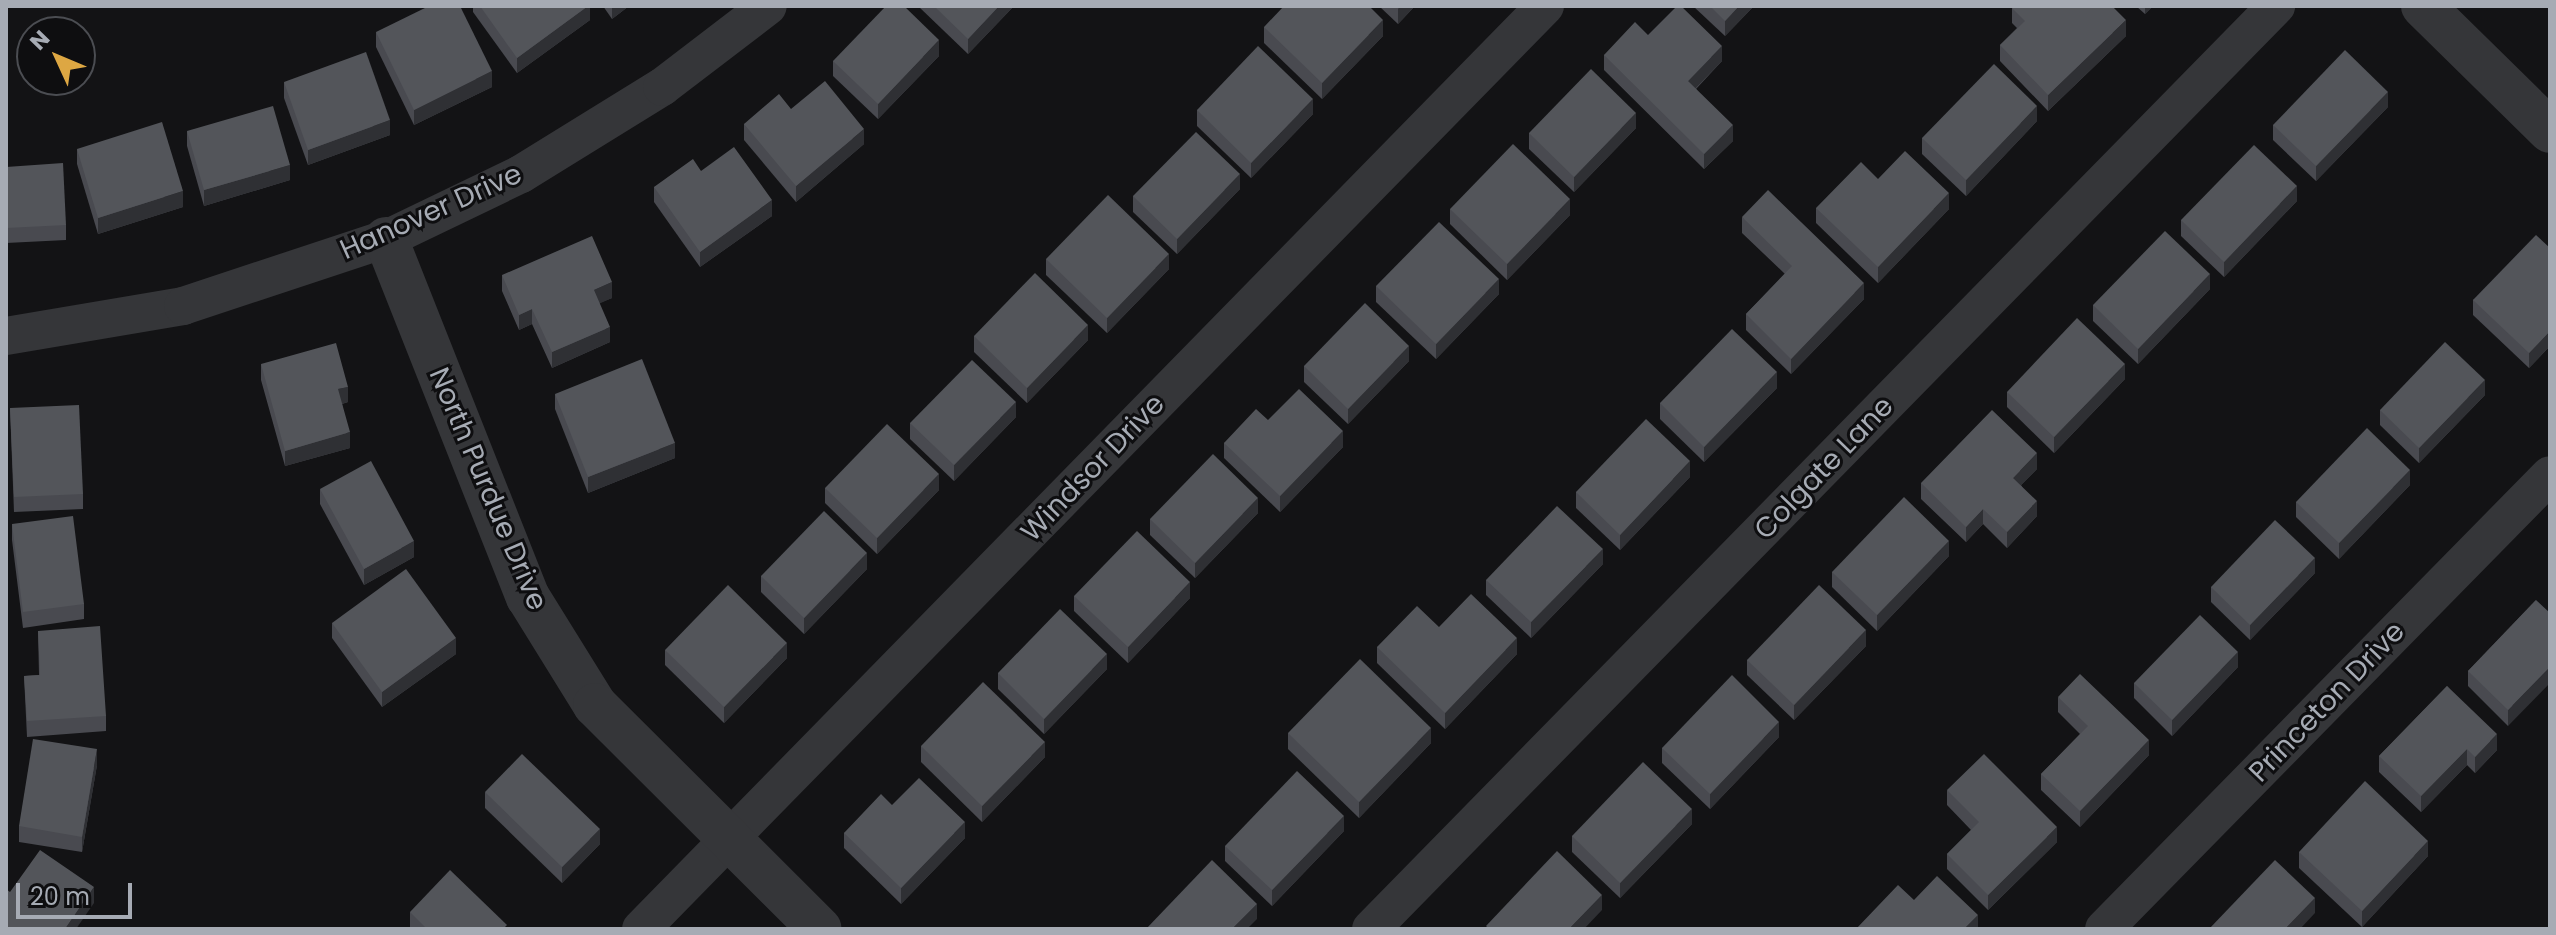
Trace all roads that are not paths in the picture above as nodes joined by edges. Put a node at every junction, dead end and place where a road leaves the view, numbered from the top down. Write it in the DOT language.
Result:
graph roads {
  1 [pos="768,6"];
  2 [pos="1545,6"];
  3 [pos="2276,6"];
  4 [pos="2423,6"];
  5 [pos="2550,131"];
  6 [pos="386,239"];
  7 [pos="6,336"];
  8 [pos="2550,475"];
  9 [pos="729,839"];
  10 [pos="641,929"];
  11 [pos="820,929"];
  12 [pos="1371,929"];
  13 [pos="2104,929"];
  1 -- 6 [label="street, Hanover Drive"];
  2 -- 9 [label="street, Windsor Drive"];
  3 -- 12 [label="street, Colgate Lane"];
  4 -- 5 [label="street"];
  6 -- 7 [label="street, Hanover Drive"];
  6 -- 9 [label="street, North Purdue Drive"];
  8 -- 13 [label="street, Princeton Drive"];
  9 -- 10 [label="street, Windsor Drive"];
  9 -- 11 [label="street, North Purdue Drive"];
}
